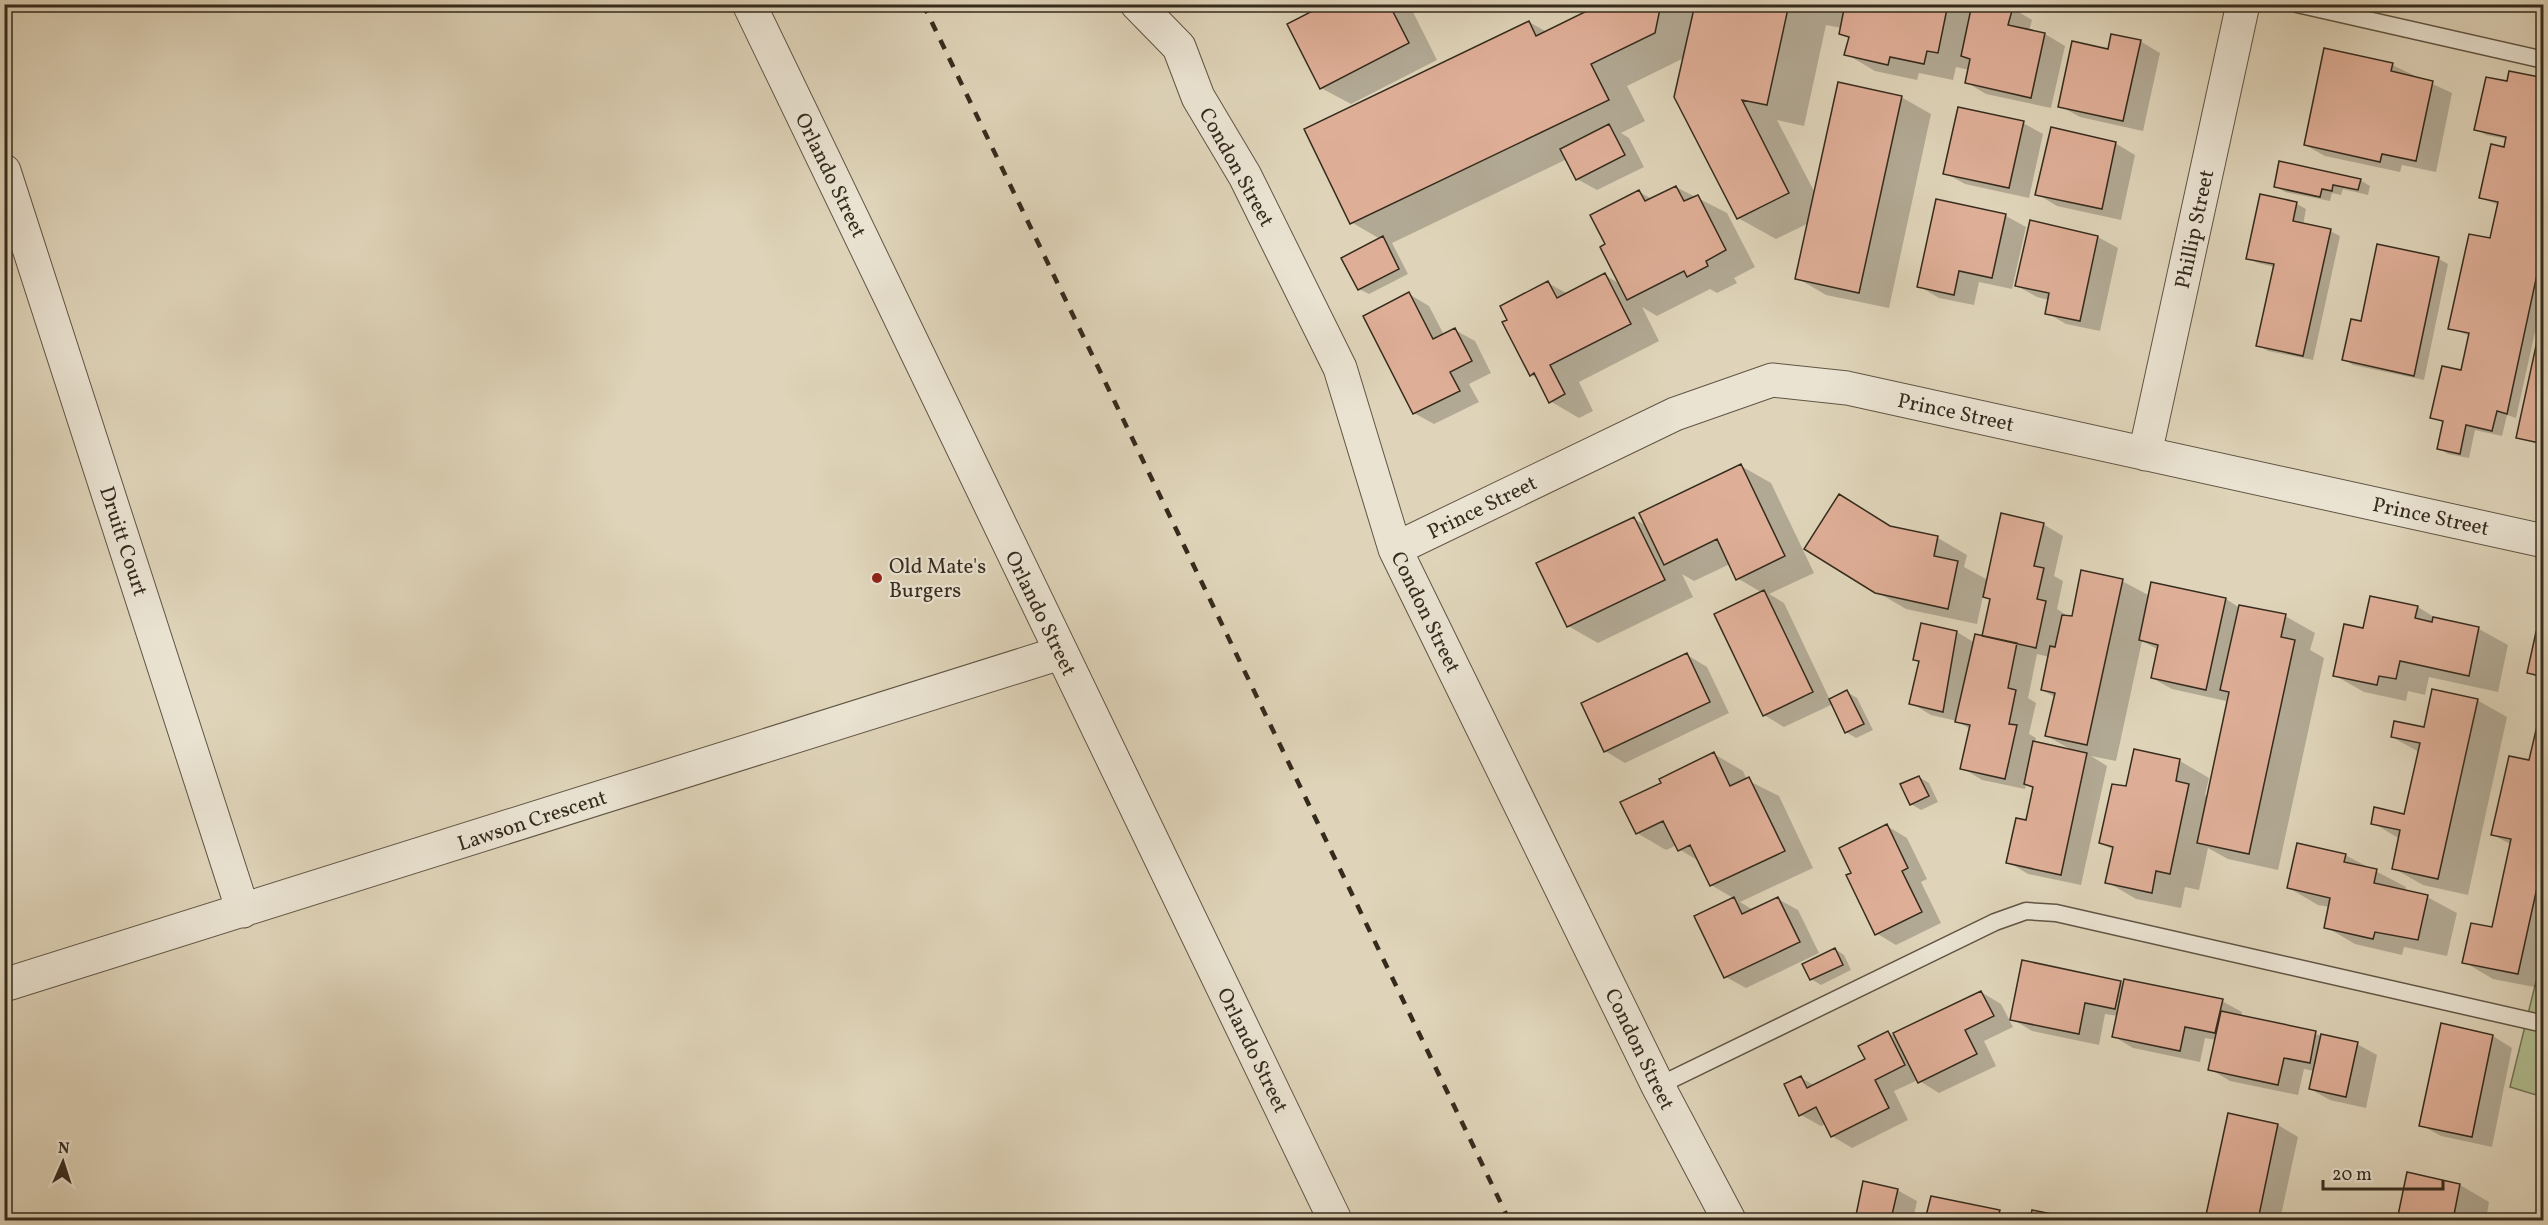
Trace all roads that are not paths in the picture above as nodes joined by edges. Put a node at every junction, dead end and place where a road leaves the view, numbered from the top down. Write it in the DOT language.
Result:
graph roads {
  1 [pos="749,4"];
  2 [pos="1137,4"];
  3 [pos="2243,4"];
  4 [pos="2297,4"];
  5 [pos="2544,60"];
  6 [pos="4,171"];
  7 [pos="2145,454"];
  8 [pos="2544,541"];
  9 [pos="1395,549"];
  10 [pos="1060,653"];
  11 [pos="243,911"];
  12 [pos="4,985"];
  13 [pos="2544,1024"];
  14 [pos="1658,1086"];
  15 [pos="1335,1221"];
  16 [pos="1729,1221"];
  1 -- 10 [label="street, Orlando Street"];
  2 -- 9 [label="street, Condon Street"];
  3 -- 7 [label="street, Phillip Street"];
  4 -- 5 [label="lane"];
  6 -- 11 [label="street, Druitt Court"];
  7 -- 8 [label="street, Prince Street"];
  7 -- 9 [label="street, Prince Street"];
  9 -- 14 [label="street, Condon Street"];
  10 -- 11 [label="street, Lawson Crescent"];
  10 -- 15 [label="street, Orlando Street"];
  11 -- 12 [label="street, Lawson Crescent"];
  13 -- 14 [label="lane"];
  14 -- 16 [label="street, Condon Street"];
}
